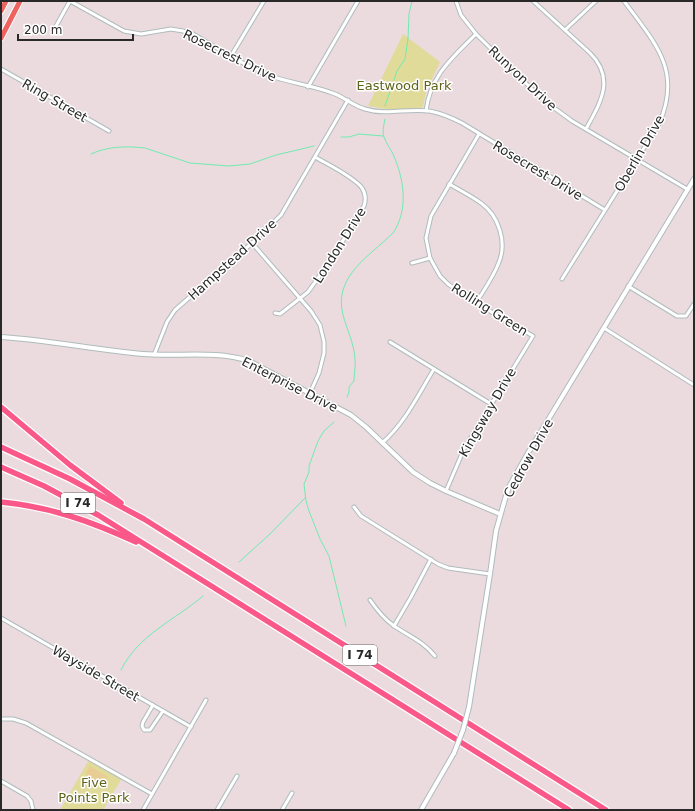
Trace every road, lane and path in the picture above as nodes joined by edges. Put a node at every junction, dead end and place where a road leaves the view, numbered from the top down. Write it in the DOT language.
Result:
graph roads {
  1 [pos="6,1"];
  2 [pos="20,1"];
  3 [pos="70,1"];
  4 [pos="264,1"];
  5 [pos="358,1"];
  6 [pos="456,1"];
  7 [pos="533,1"];
  8 [pos="596,1"];
  9 [pos="624,1"];
  10 [pos="1,11"];
  11 [pos="56,26"];
  12 [pos="565,30"];
  13 [pos="476,34"];
  14 [pos="1,38"];
  15 [pos="231,56"];
  16 [pos="1,69"];
  17 [pos="308,87"];
  18 [pos="348,100"];
  19 [pos="426,111"];
  20 [pos="586,129"];
  21 [pos="109,131"];
  22 [pos="479,134"];
  23 [pos="315,157"];
  24 [pos="637,159"];
  25 [pos="694,179"];
  26 [pos="449,184"];
  27 [pos="687,189"];
  28 [pos="605,210"];
  29 [pos="252,244"];
  30 [pos="430,258"];
  31 [pos="412,262"];
  32 [pos="562,279"];
  33 [pos="628,286"];
  34 [pos="301,298"];
  35 [pos="476,303"];
  36 [pos="694,304"];
  37 [pos="274,313"];
  38 [pos="604,328"];
  39 [pos="533,336"];
  40 [pos="1,337"];
  41 [pos="390,342"];
  42 [pos="154,354"];
  43 [pos="434,369"];
  44 [pos="694,385"];
  45 [pos="310,392"];
  46 [pos="491,404"];
  47 [pos="1,407"];
  48 [pos="382,443"];
  49 [pos="1,447"];
  50 [pos="1,467"];
  51 [pos="446,491"];
  52 [pos="1,502"];
  53 [pos="354,507"];
  54 [pos="500,514"];
  55 [pos="144,519"];
  56 [pos="151,548"];
  57 [pos="431,559"];
  58 [pos="490,574"];
  59 [pos="370,600"];
  60 [pos="1,618"];
  61 [pos="394,626"];
  62 [pos="436,656"];
  63 [pos="206,700"];
  64 [pos="152,705"];
  65 [pos="163,711"];
  66 [pos="1,719"];
  67 [pos="191,727"];
  68 [pos="237,776"];
  69 [pos="1,781"];
  70 [pos="292,793"];
  71 [pos="152,794"];
  72 [pos="33,810"];
  73 [pos="143,810"];
  74 [pos="218,810"];
  75 [pos="282,810"];
  76 [pos="421,810"];
  77 [pos="569,810"];
  78 [pos="606,810"];
  1 -- 10 [label="main road"];
  2 -- 14 [label="main road"];
  3 -- 11 [label="street"];
  3 -- 15 [label="street, Rosecrest Drive"];
  4 -- 15 [label="street"];
  5 -- 17 [label="street"];
  6 -- 13 [label="street, Runyon Drive"];
  7 -- 12 [label="street"];
  8 -- 12 [label="street"];
  9 -- 24 [label="street, Oberlin Drive"];
  12 -- 20 [label="street"];
  13 -- 19 [label="street"];
  13 -- 20 [label="street, Runyon Drive"];
  15 -- 17 [label="street, Rosecrest Drive"];
  16 -- 21 [label="street, Ring Street"];
  17 -- 18 [label="street, Rosecrest Drive"];
  18 -- 19 [label="street, Rosecrest Drive"];
  18 -- 23 [label="street, Hampstead Drive"];
  19 -- 22 [label="street, Rosecrest Drive"];
  20 -- 24 [label="street, Runyon Drive"];
  22 -- 26 [label="street, Rolling Green"];
  22 -- 28 [label="street, Rosecrest Drive"];
  23 -- 29 [label="street, Hampstead Drive"];
  23 -- 34 [label="street, London Drive"];
  24 -- 27 [label="street, Runyon Drive"];
  24 -- 28 [label="street, Oberlin Drive"];
  25 -- 27 [label="street, Cedrow Drive"];
  26 -- 30 [label="street, Rolling Green"];
  26 -- 35 [label="street"];
  27 -- 33 [label="street, Cedrow Drive"];
  28 -- 32 [label="street, Oberlin Drive"];
  29 -- 34 [label="street"];
  29 -- 42 [label="street, Hampstead Drive"];
  30 -- 31 [label="street"];
  30 -- 35 [label="street, Rolling Green"];
  33 -- 36 [label="street"];
  33 -- 38 [label="street, Cedrow Drive"];
  34 -- 37 [label="street, London Drive"];
  34 -- 45 [label="street"];
  35 -- 39 [label="street, Rolling Green"];
  38 -- 44 [label="street"];
  38 -- 54 [label="street, Cedrow Drive"];
  39 -- 46 [label="street, Kingsway Drive"];
  40 -- 42 [label="street, Enterprise Drive"];
  41 -- 43 [label="street"];
  42 -- 45 [label="street, Enterprise Drive"];
  43 -- 46 [label="street"];
  43 -- 48 [label="street"];
  45 -- 48 [label="street, Enterprise Drive"];
  46 -- 51 [label="street, Kingsway Drive"];
  47 -- 55 [label="highway"];
  48 -- 51 [label="street, Enterprise Drive"];
  49 -- 55 [label="highway, I 74"];
  50 -- 56 [label="highway, I 74"];
  51 -- 54 [label="street, Enterprise Drive"];
  52 -- 56 [label="highway"];
  53 -- 57 [label="street"];
  54 -- 58 [label="street, Cedrow Drive"];
  55 -- 78 [label="highway, I 74"];
  56 -- 77 [label="highway, I 74"];
  57 -- 58 [label="street"];
  57 -- 61 [label="street"];
  58 -- 76 [label="street, Cedrow Drive, bridge"];
  59 -- 61 [label="street"];
  60 -- 64 [label="street, Wayside Street"];
  61 -- 62 [label="street"];
  63 -- 67 [label="street"];
  64 -- 65 [label="street, Wayside Street"];
  64 -- 65 [label="street"];
  65 -- 67 [label="street, Wayside Street"];
  66 -- 71 [label="street"];
  67 -- 71 [label="street"];
  68 -- 74 [label="street"];
  69 -- 72 [label="street"];
  70 -- 75 [label="street"];
  71 -- 73 [label="street"];
}
